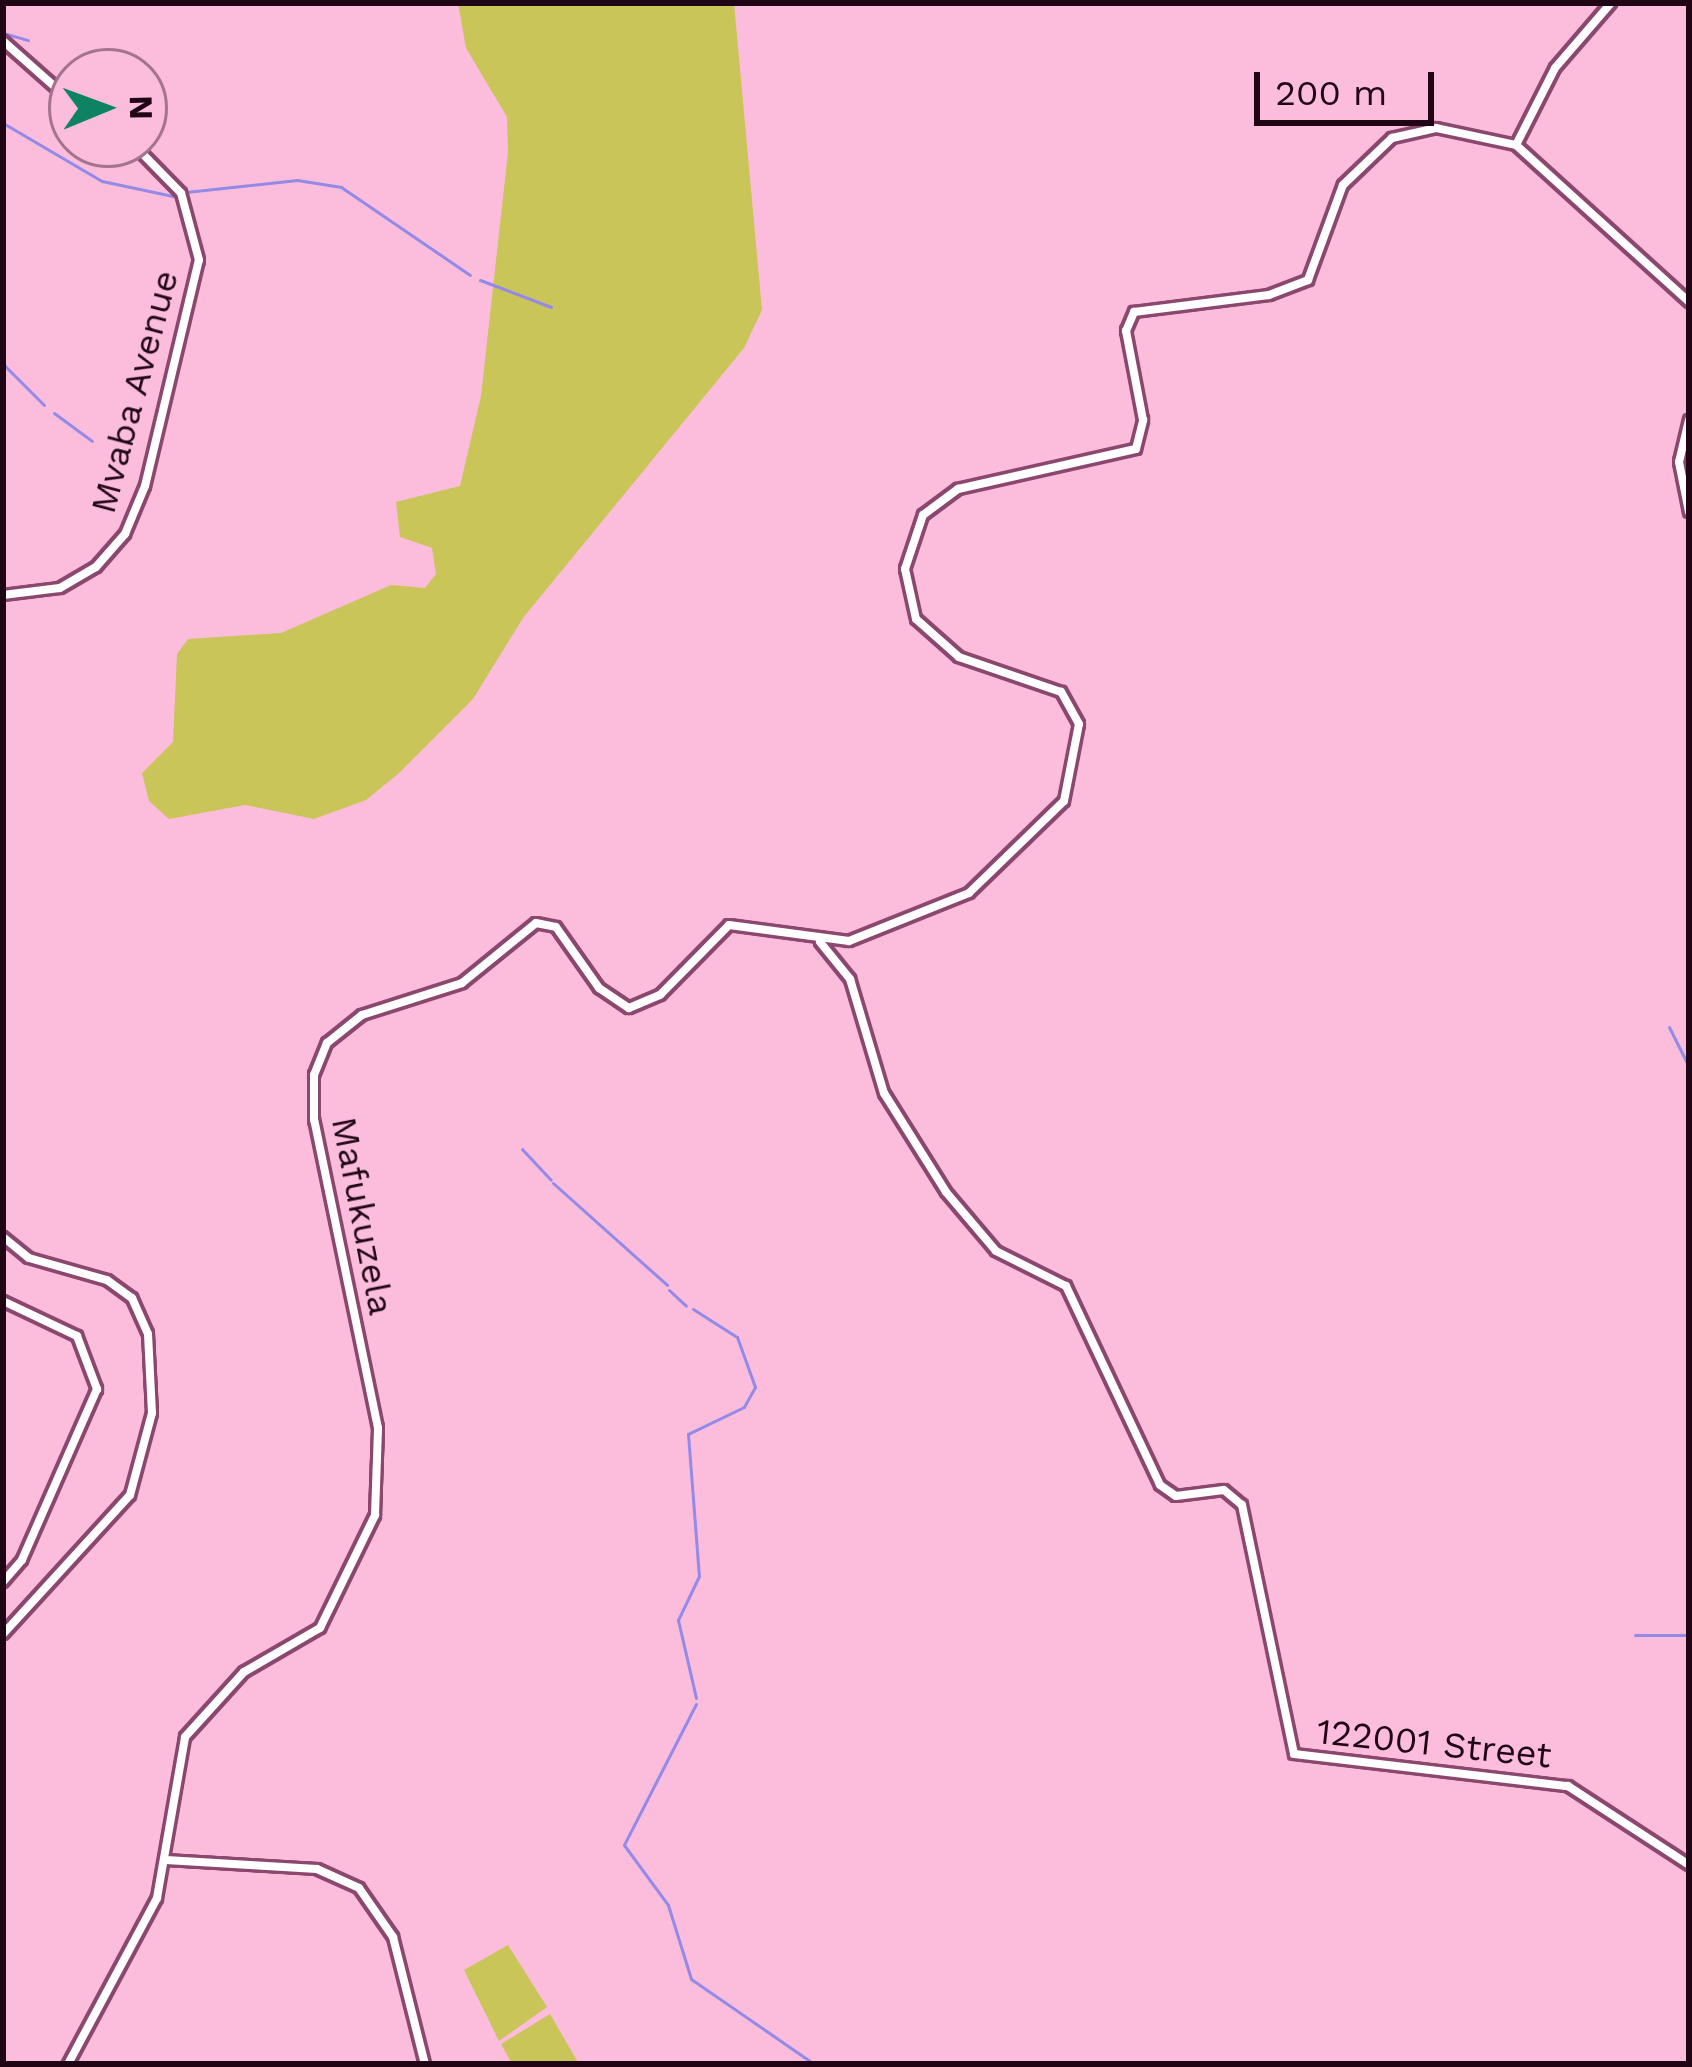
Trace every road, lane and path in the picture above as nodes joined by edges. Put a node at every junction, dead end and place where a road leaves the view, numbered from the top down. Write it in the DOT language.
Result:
graph roads {
  1 [pos="1611,3"];
  2 [pos="3,41"];
  3 [pos="48,81"];
  4 [pos="1516,145"];
  5 [pos="157,168"];
  6 [pos="1689,302"];
  7 [pos="1689,420"];
  8 [pos="1689,512"];
  9 [pos="3,596"];
  10 [pos="820,942"];
  11 [pos="3,1237"];
  12 [pos="3,1301"];
  13 [pos="3,1582"];
  14 [pos="3,1634"];
  15 [pos="166,1860"];
  16 [pos="1689,1865"];
  17 [pos="68,2064"];
  18 [pos="425,2064"];
  1 -- 4 [label="main road"];
  2 -- 3 [label="main road"];
  4 -- 6 [label="main road"];
  4 -- 10 [label="main road, Mafukuzela"];
  5 -- 9 [label="main road, Mvaba Avenue"];
  7 -- 8 [label="main road"];
  10 -- 15 [label="main road, Mafukuzela"];
  10 -- 16 [label="main road, 122001 Street"];
  11 -- 14 [label="main road"];
  12 -- 13 [label="main road"];
  15 -- 17 [label="main road, Mafukuzela"];
  15 -- 18 [label="main road"];
}
